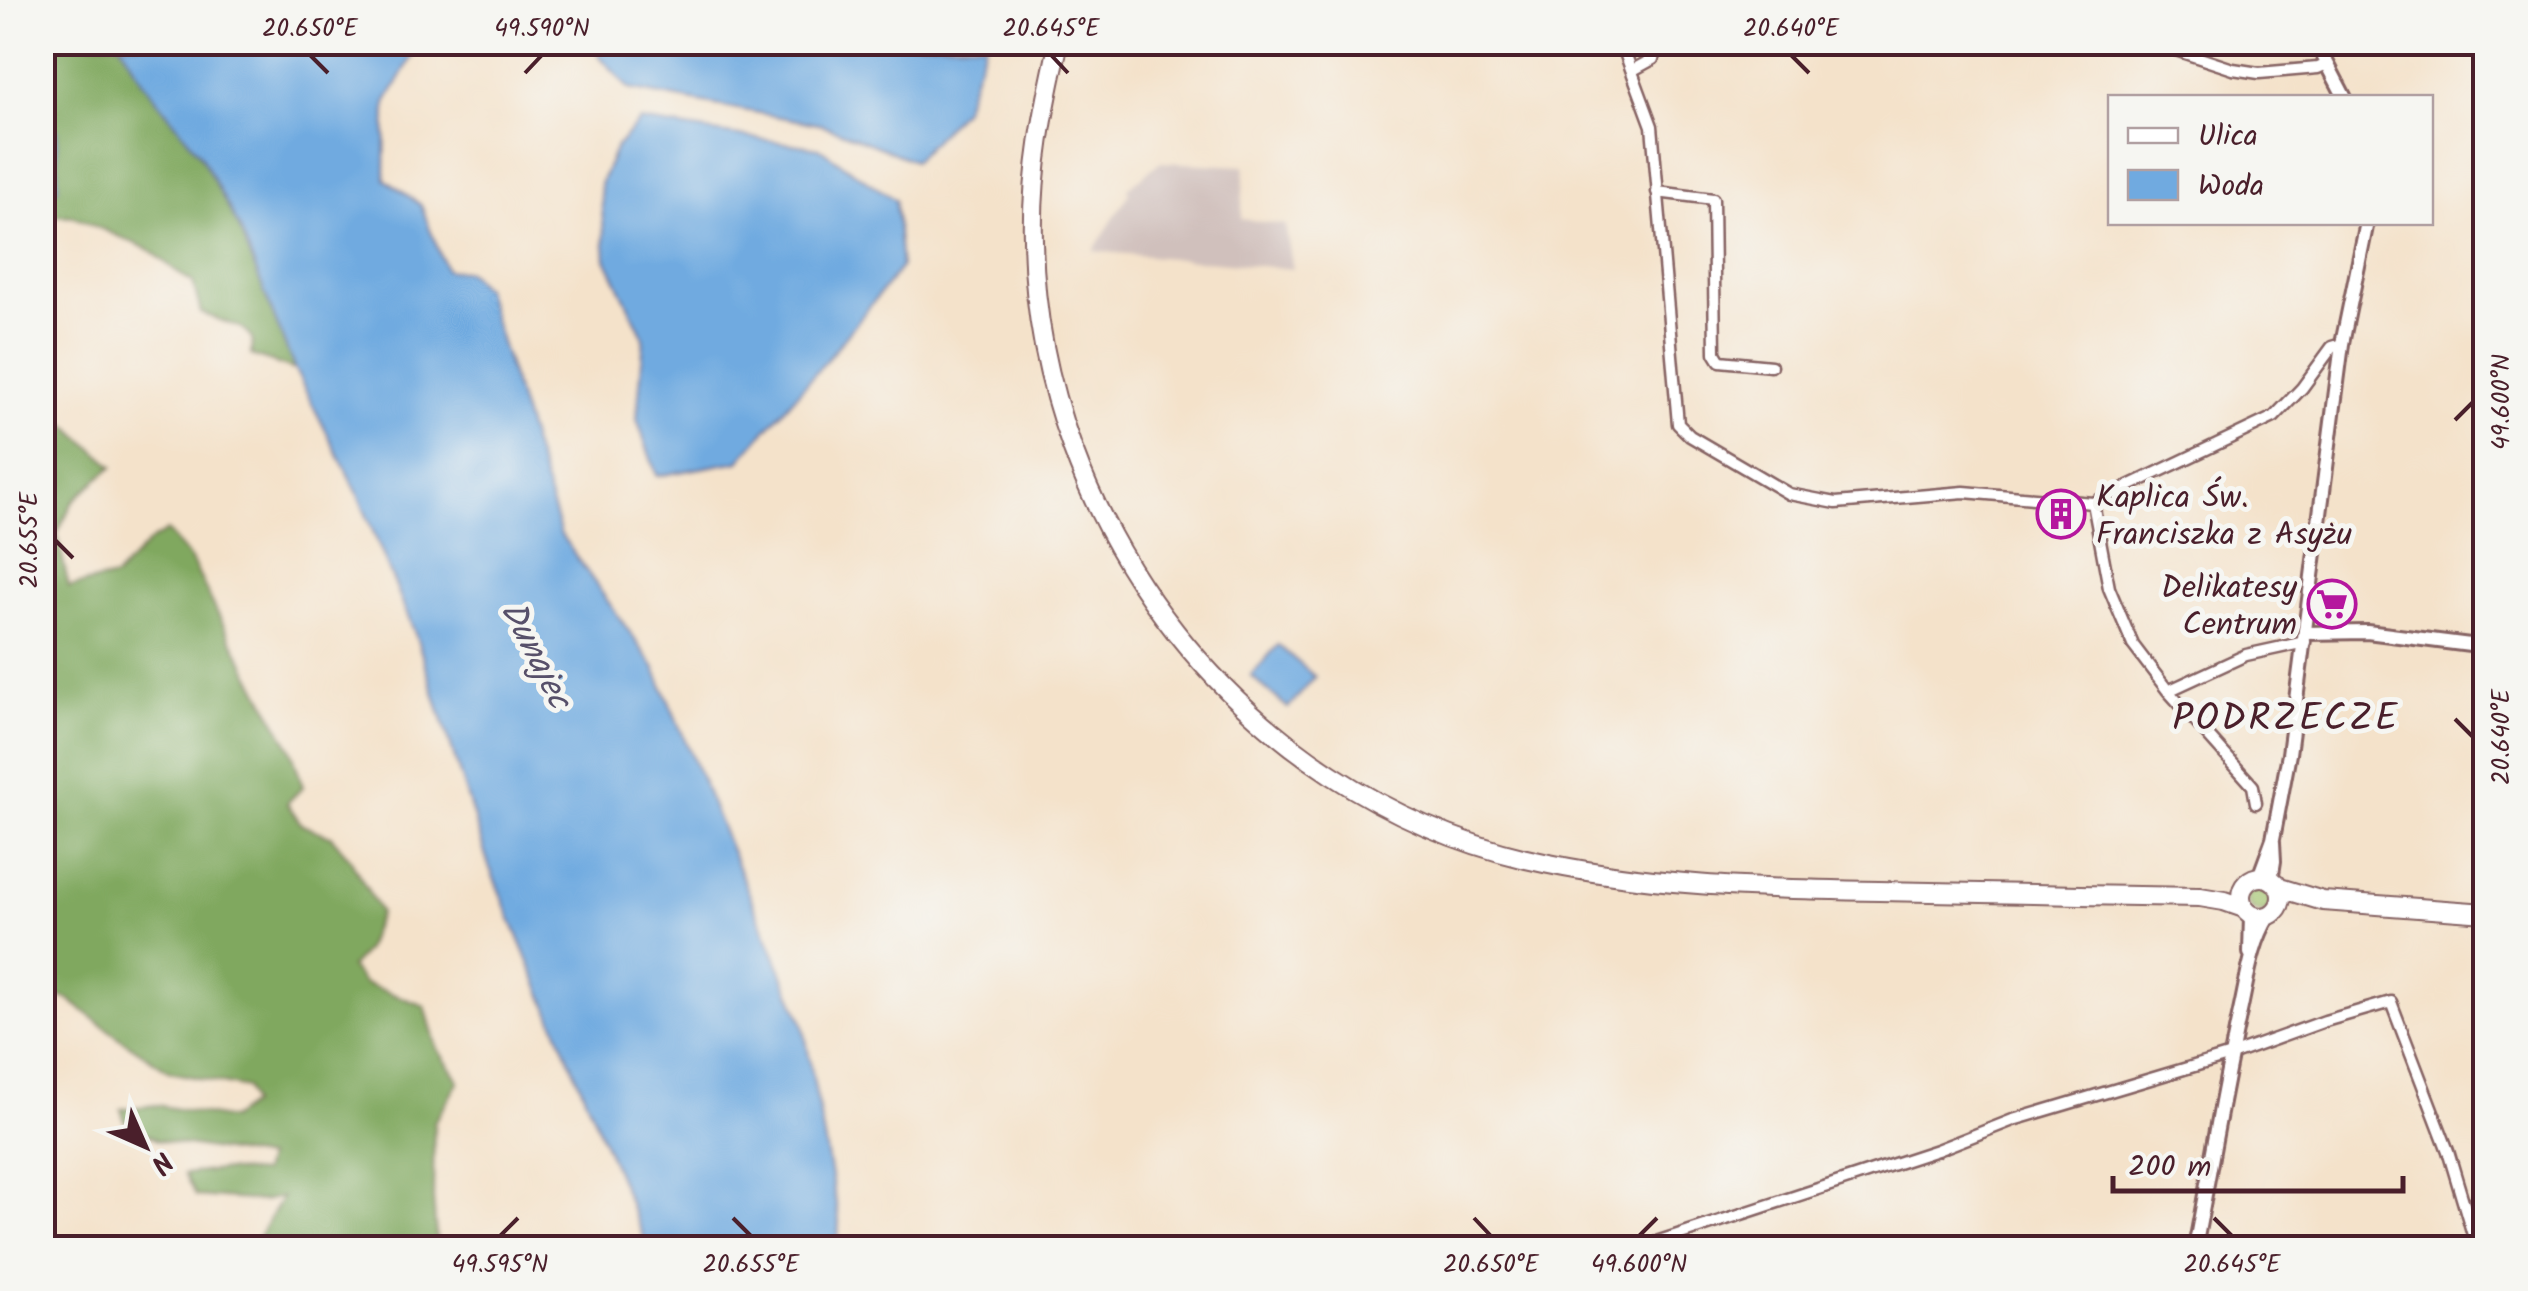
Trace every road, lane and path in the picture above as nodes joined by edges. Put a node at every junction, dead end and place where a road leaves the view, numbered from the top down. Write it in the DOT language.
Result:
graph roads {
  1 [pos="1058,42"];
  2 [pos="1620,42"];
  3 [pos="1657,42"];
  4 [pos="2151,42"];
  5 [pos="2316,42"];
  6 [pos="2328,64"];
  7 [pos="1633,70"];
  8 [pos="2344,95"];
  9 [pos="1657,192"];
  10 [pos="2366,225"];
  11 [pos="2342,344"];
  12 [pos="1771,366"];
  13 [pos="2093,503"];
  14 [pos="2305,638"];
  15 [pos="2486,647"];
  16 [pos="2168,691"];
  17 [pos="2256,804"];
  18 [pos="2263,883"];
  19 [pos="2200,897"];
  20 [pos="2323,901"];
  21 [pos="2261,912"];
  22 [pos="2486,912"];
  23 [pos="2230,1055"];
  24 [pos="1638,1248"];
  25 [pos="2195,1248"];
  26 [pos="2478,1248"];
  1 -- 19 [label="main road"];
  2 -- 7 [label="street"];
  3 -- 7 [label="street"];
  4 -- 6 [label="street"];
  5 -- 6 [label="street"];
  6 -- 8 [label="street"];
  7 -- 9 [label="street"];
  9 -- 12 [label="street"];
  9 -- 13 [label="street"];
  10 -- 11 [label="street"];
  11 -- 13 [label="street"];
  11 -- 14 [label="street"];
  13 -- 16 [label="street"];
  14 -- 15 [label="street"];
  14 -- 16 [label="street"];
  14 -- 18 [label="street"];
  16 -- 17 [label="street"];
  18 -- 19 [label="main road"];
  18 -- 20 [label="main road"];
  18 -- 21 [label="main road"];
  18 -- 21 [label="main road"];
  19 -- 21 [label="main road"];
  20 -- 21 [label="main road"];
  20 -- 22 [label="main road"];
  21 -- 23 [label="street"];
  23 -- 24 [label="street"];
  23 -- 25 [label="street"];
  23 -- 26 [label="street"];
}
